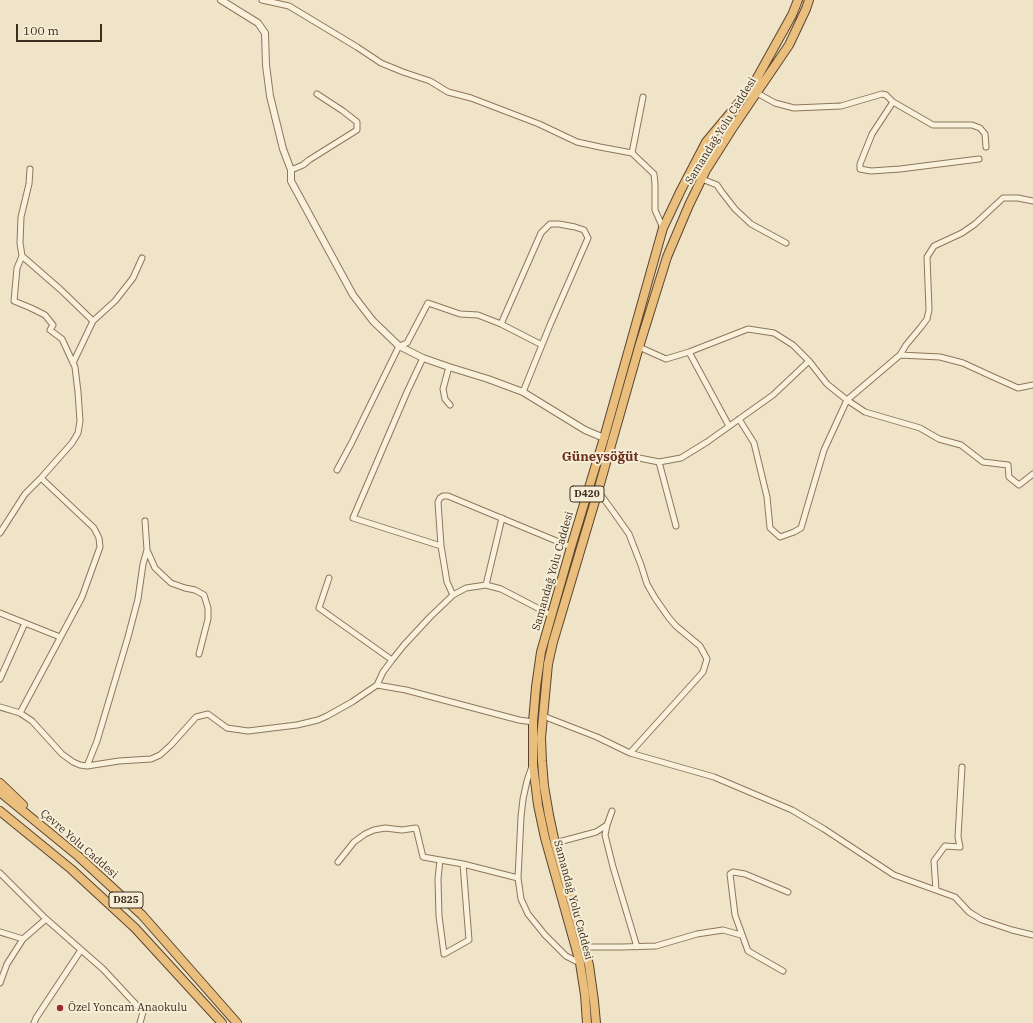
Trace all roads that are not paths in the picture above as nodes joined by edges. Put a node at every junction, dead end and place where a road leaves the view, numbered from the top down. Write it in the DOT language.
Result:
graph roads {
  1 [pos="221,0"];
  2 [pos="262,0"];
  3 [pos="798,0"];
  4 [pos="809,0"];
  5 [pos="757,93"];
  6 [pos="317,94"];
  7 [pos="643,97"];
  8 [pos="894,102"];
  9 [pos="986,146"];
  10 [pos="632,153"];
  11 [pos="979,159"];
  12 [pos="30,169"];
  13 [pos="291,170"];
  14 [pos="702,179"];
  15 [pos="1033,202"];
  16 [pos="663,228"];
  17 [pos="786,243"];
  18 [pos="22,256"];
  19 [pos="142,258"];
  20 [pos="93,321"];
  21 [pos="501,324"];
  22 [pos="542,345"];
  23 [pos="399,346"];
  24 [pos="639,347"];
  25 [pos="689,352"];
  26 [pos="900,355"];
  27 [pos="424,358"];
  28 [pos="809,361"];
  29 [pos="73,363"];
  30 [pos="449,367"];
  31 [pos="1033,385"];
  32 [pos="524,392"];
  33 [pos="847,400"];
  34 [pos="450,405"];
  35 [pos="739,419"];
  36 [pos="729,426"];
  37 [pos="604,438"];
  38 [pos="609,452"];
  39 [pos="659,462"];
  40 [pos="337,470"];
  41 [pos="1033,474"];
  42 [pos="41,478"];
  43 [pos="598,491"];
  44 [pos="502,518"];
  45 [pos="145,521"];
  46 [pos="676,526"];
  47 [pos="0,533"];
  48 [pos="441,546"];
  49 [pos="571,547"];
  50 [pos="147,550"];
  51 [pos="329,578"];
  52 [pos="486,585"];
  53 [pos="453,595"];
  54 [pos="0,613"];
  55 [pos="552,615"];
  56 [pos="25,623"];
  57 [pos="60,637"];
  58 [pos="199,654"];
  59 [pos="392,660"];
  60 [pos="0,680"];
  61 [pos="377,684"];
  62 [pos="0,707"];
  63 [pos="20,713"];
  64 [pos="543,716"];
  65 [pos="533,722"];
  66 [pos="630,753"];
  67 [pos="533,765"];
  68 [pos="87,766"];
  69 [pos="962,767"];
  70 [pos="0,783"];
  71 [pos="0,792"];
  72 [pos="612,810"];
  73 [pos="0,811"];
  74 [pos="0,817"];
  75 [pos="607,825"];
  76 [pos="24,831"];
  77 [pos="57,839"];
  78 [pos="555,843"];
  79 [pos="440,860"];
  80 [pos="338,862"];
  81 [pos="463,864"];
  82 [pos="0,873"];
  83 [pos="518,878"];
  84 [pos="936,890"];
  85 [pos="788,892"];
  86 [pos="46,919"];
  87 [pos="0,932"];
  88 [pos="742,934"];
  89 [pos="1033,935"];
  90 [pos="23,939"];
  91 [pos="584,947"];
  92 [pos="637,947"];
  93 [pos="81,950"];
  94 [pos="580,963"];
  95 [pos="784,971"];
  96 [pos="0,983"];
  97 [pos="218,1021"];
  98 [pos="34,1023"];
  99 [pos="140,1023"];
  100 [pos="237,1023"];
  101 [pos="586,1023"];
  102 [pos="596,1023"];
  1 -- 13 [label="street"];
  2 -- 10 [label="street"];
  3 -- 16 [label="highway, Samandağ Yolu Caddesi / D420"];
  4 -- 5 [label="highway, Samandağ Yolu Caddesi / D420"];
  5 -- 8 [label="street"];
  5 -- 14 [label="highway, Samandağ Yolu Caddesi / D420"];
  6 -- 13 [label="street"];
  7 -- 10 [label="street"];
  8 -- 9 [label="street"];
  8 -- 11 [label="street"];
  10 -- 16 [label="street"];
  12 -- 18 [label="street"];
  13 -- 23 [label="street"];
  14 -- 17 [label="street"];
  14 -- 24 [label="highway, Samandağ Yolu Caddesi / D420"];
  15 -- 26 [label="street"];
  16 -- 37 [label="highway, Samandağ Yolu Caddesi / D420"];
  18 -- 20 [label="street"];
  18 -- 29 [label="street"];
  19 -- 20 [label="street"];
  20 -- 29 [label="street"];
  21 -- 22 [label="street"];
  21 -- 22 [label="street"];
  21 -- 23 [label="street"];
  22 -- 32 [label="street"];
  23 -- 27 [label="street"];
  23 -- 40 [label="street"];
  24 -- 25 [label="street"];
  24 -- 38 [label="highway, Samandağ Yolu Caddesi / D420"];
  25 -- 28 [label="street"];
  25 -- 36 [label="street"];
  26 -- 31 [label="street"];
  26 -- 33 [label="street"];
  27 -- 30 [label="street"];
  27 -- 48 [label="street"];
  28 -- 33 [label="street"];
  28 -- 35 [label="street"];
  29 -- 42 [label="street"];
  30 -- 32 [label="street"];
  30 -- 34 [label="street"];
  32 -- 37 [label="street"];
  33 -- 35 [label="street"];
  33 -- 41 [label="street"];
  35 -- 36 [label="street"];
  36 -- 39 [label="street"];
  37 -- 49 [label="highway, Samandağ Yolu Caddesi / D420"];
  38 -- 39 [label="street"];
  38 -- 43 [label="highway, Samandağ Yolu Caddesi / D420"];
  39 -- 46 [label="street"];
  42 -- 47 [label="street"];
  42 -- 57 [label="street"];
  43 -- 64 [label="highway, Samandağ Yolu Caddesi / D420"];
  43 -- 66 [label="street"];
  44 -- 48 [label="street"];
  44 -- 49 [label="street"];
  44 -- 52 [label="street"];
  45 -- 50 [label="street"];
  48 -- 53 [label="street"];
  49 -- 55 [label="highway, Samandağ Yolu Caddesi / D420"];
  50 -- 58 [label="street"];
  50 -- 68 [label="street"];
  51 -- 59 [label="street"];
  52 -- 53 [label="street"];
  52 -- 55 [label="street"];
  53 -- 59 [label="street"];
  54 -- 56 [label="street"];
  55 -- 65 [label="highway, Samandağ Yolu Caddesi / D420"];
  56 -- 57 [label="street"];
  56 -- 60 [label="street"];
  57 -- 63 [label="street"];
  59 -- 61 [label="street"];
  61 -- 65 [label="street"];
  61 -- 68 [label="street"];
  62 -- 63 [label="street"];
  63 -- 68 [label="street"];
  64 -- 66 [label="street"];
  64 -- 78 [label="highway, Samandağ Yolu Caddesi / D420"];
  65 -- 67 [label="highway, Samandağ Yolu Caddesi / D420"];
  66 -- 84 [label="street"];
  67 -- 83 [label="street"];
  67 -- 94 [label="highway, Samandağ Yolu Caddesi / D420"];
  69 -- 84 [label="street"];
  70 -- 77 [label="highway"];
  71 -- 77 [label="highway, Çevre Yolu Caddesi / D825"];
  72 -- 75 [label="street"];
  73 -- 76 [label="highway, D825"];
  74 -- 76 [label="highway"];
  75 -- 78 [label="street"];
  75 -- 92 [label="street"];
  76 -- 97 [label="highway, D825"];
  77 -- 100 [label="highway, Çevre Yolu Caddesi / D825"];
  78 -- 91 [label="highway, Samandağ Yolu Caddesi / D420"];
  79 -- 80 [label="street"];
  79 -- 81 [label="street"];
  79 -- 81 [label="street"];
  81 -- 83 [label="street"];
  82 -- 86 [label="street"];
  83 -- 94 [label="street"];
  84 -- 89 [label="street"];
  85 -- 88 [label="street"];
  86 -- 90 [label="street"];
  86 -- 93 [label="street"];
  87 -- 90 [label="street"];
  88 -- 92 [label="street"];
  88 -- 95 [label="street"];
  90 -- 96 [label="street"];
  91 -- 92 [label="street"];
  91 -- 102 [label="highway, Samandağ Yolu Caddesi / D420"];
  93 -- 98 [label="street"];
  93 -- 99 [label="street"];
  94 -- 101 [label="highway, Samandağ Yolu Caddesi / D420"];
}
